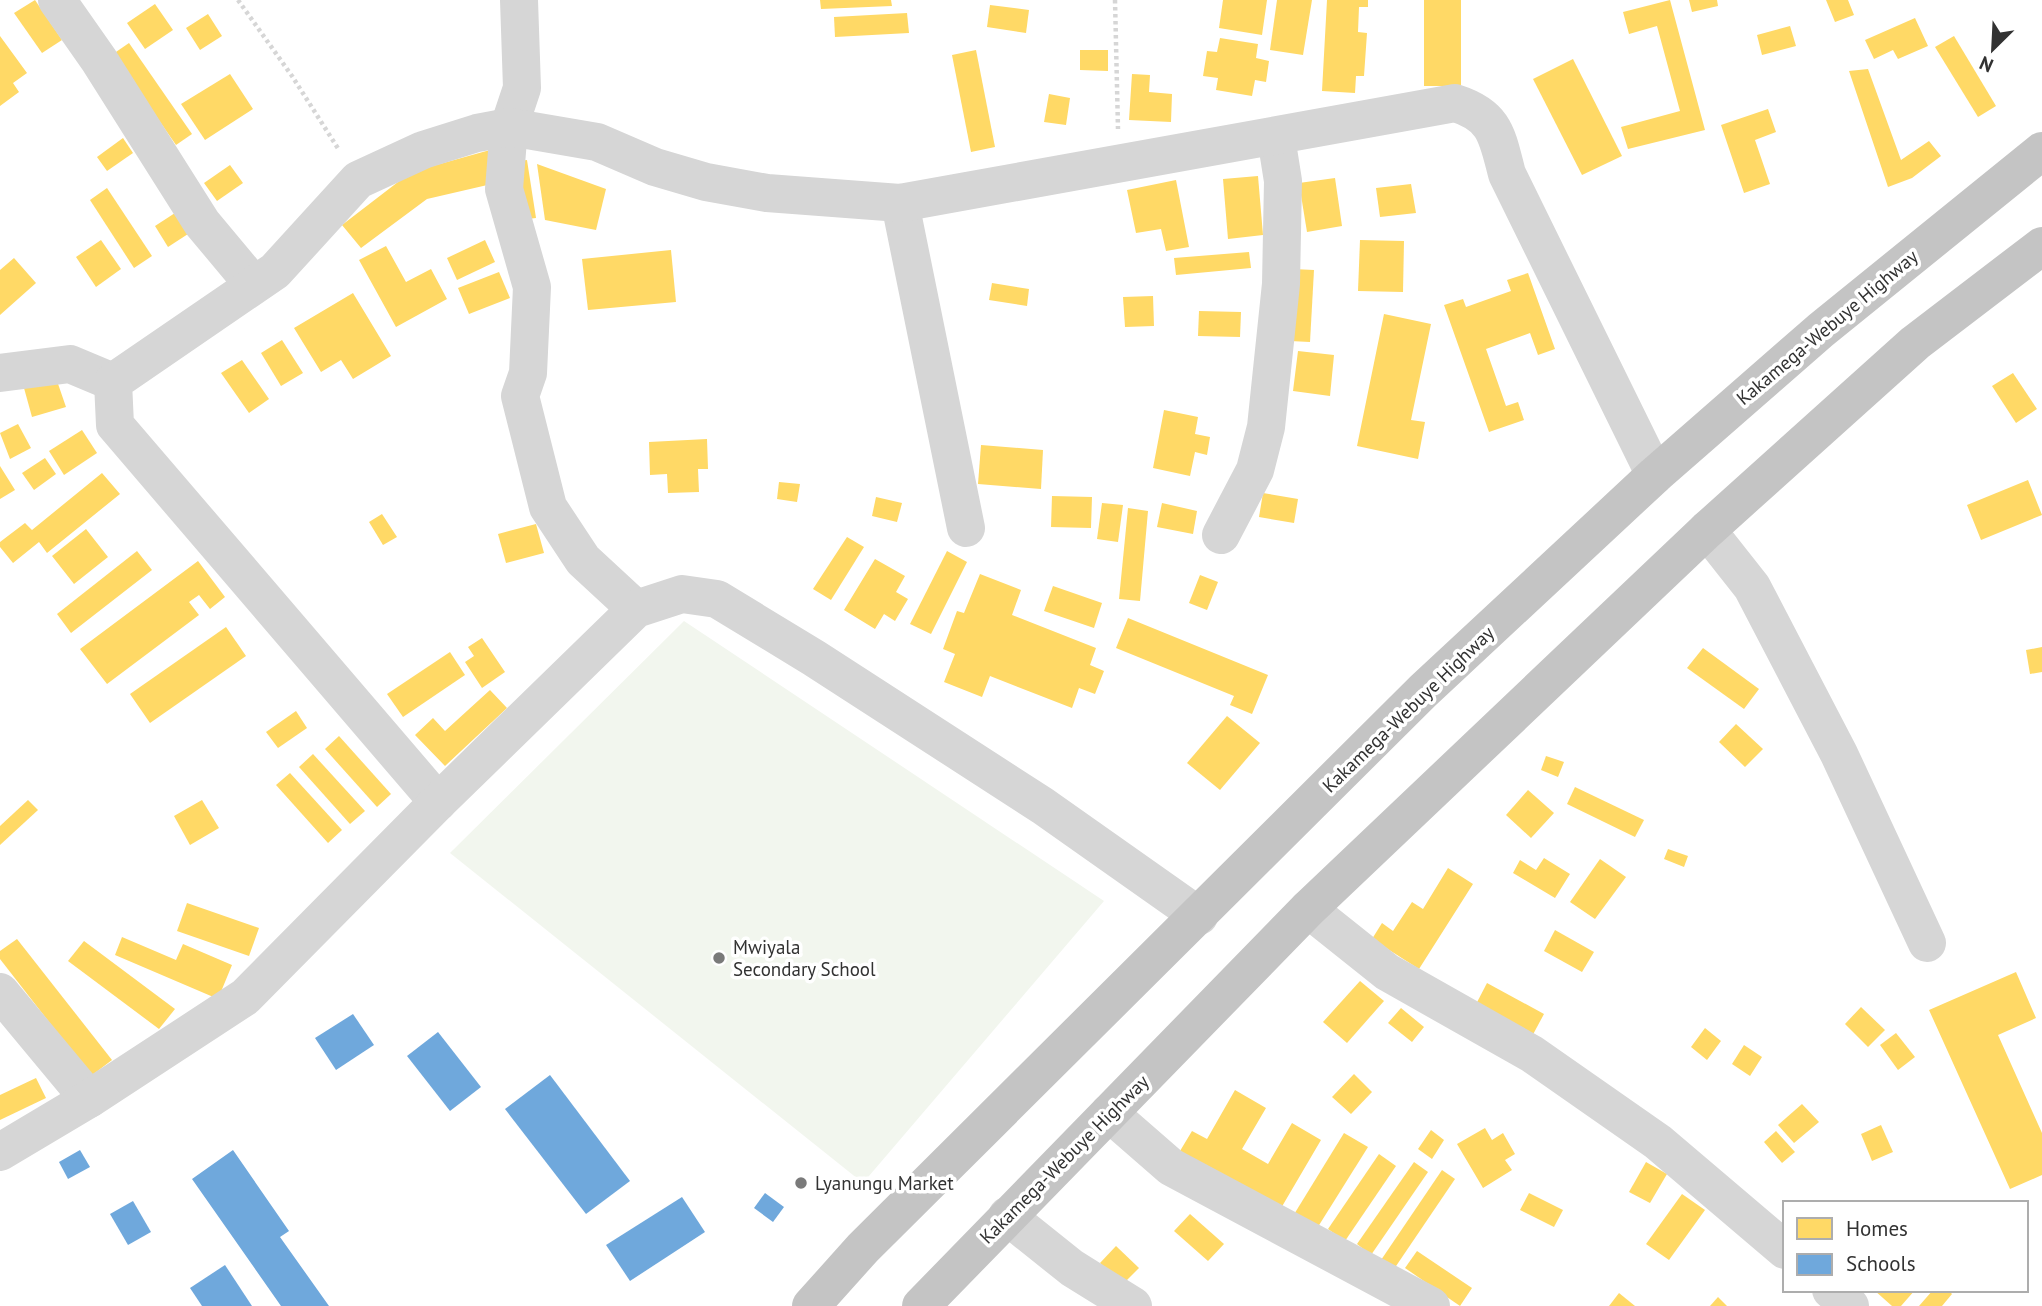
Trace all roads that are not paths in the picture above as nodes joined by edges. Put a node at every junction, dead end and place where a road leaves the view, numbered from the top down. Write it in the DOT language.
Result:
graph roads {
  1 [pos="57,0"];
  2 [pos="519,0"];
  3 [pos="509,128"];
  4 [pos="1276,137"];
  5 [pos="2042,151"];
  6 [pos="900,203"];
  7 [pos="2042,246"];
  8 [pos="253,284"];
  9 [pos="0,373"];
  10 [pos="113,382"];
  11 [pos="1655,475"];
  12 [pos="966,528"];
  13 [pos="1706,530"];
  14 [pos="1221,535"];
  15 [pos="636,610"];
  16 [pos="438,802"];
  17 [pos="1308,909"];
  18 [pos="1199,916"];
  19 [pos="1927,943"];
  20 [pos="0,992"];
  21 [pos="89,1099"];
  22 [pos="1109,1113"];
  23 [pos="0,1152"];
  24 [pos="1007,1216"];
  25 [pos="1783,1248"];
  26 [pos="1834,1292"];
  27 [pos="939,1297"];
  28 [pos="811,1306"];
  29 [pos="1133,1306"];
  30 [pos="1431,1306"];
  31 [pos="1850,1306"];
  1 -- 8 [label="street"];
  2 -- 3 [label="street"];
  3 -- 6 [label="street"];
  3 -- 8 [label="street"];
  3 -- 15 [label="street"];
  4 -- 6 [label="street"];
  4 -- 11 [label="street"];
  4 -- 14 [label="street"];
  5 -- 11 [label="highway, Kakamega-Webuye Highway"];
  6 -- 12 [label="street"];
  7 -- 13 [label="highway, Kakamega-Webuye Highway"];
  8 -- 10 [label="street"];
  9 -- 10 [label="street"];
  10 -- 16 [label="street"];
  11 -- 18 [label="highway, Kakamega-Webuye Highway"];
  13 -- 17 [label="highway, Kakamega-Webuye Highway"];
  13 -- 19 [label="street"];
  15 -- 16 [label="street"];
  15 -- 18 [label="street"];
  16 -- 21 [label="street"];
  17 -- 22 [label="highway, Kakamega-Webuye Highway"];
  17 -- 25 [label="street"];
  18 -- 28 [label="highway, Kakamega-Webuye Highway"];
  20 -- 21 [label="street"];
  21 -- 23 [label="street"];
  22 -- 24 [label="highway, Kakamega-Webuye Highway"];
  22 -- 30 [label="street"];
  24 -- 27 [label="highway, Kakamega-Webuye Highway"];
  24 -- 29 [label="street"];
  26 -- 31 [label="street"];
}
